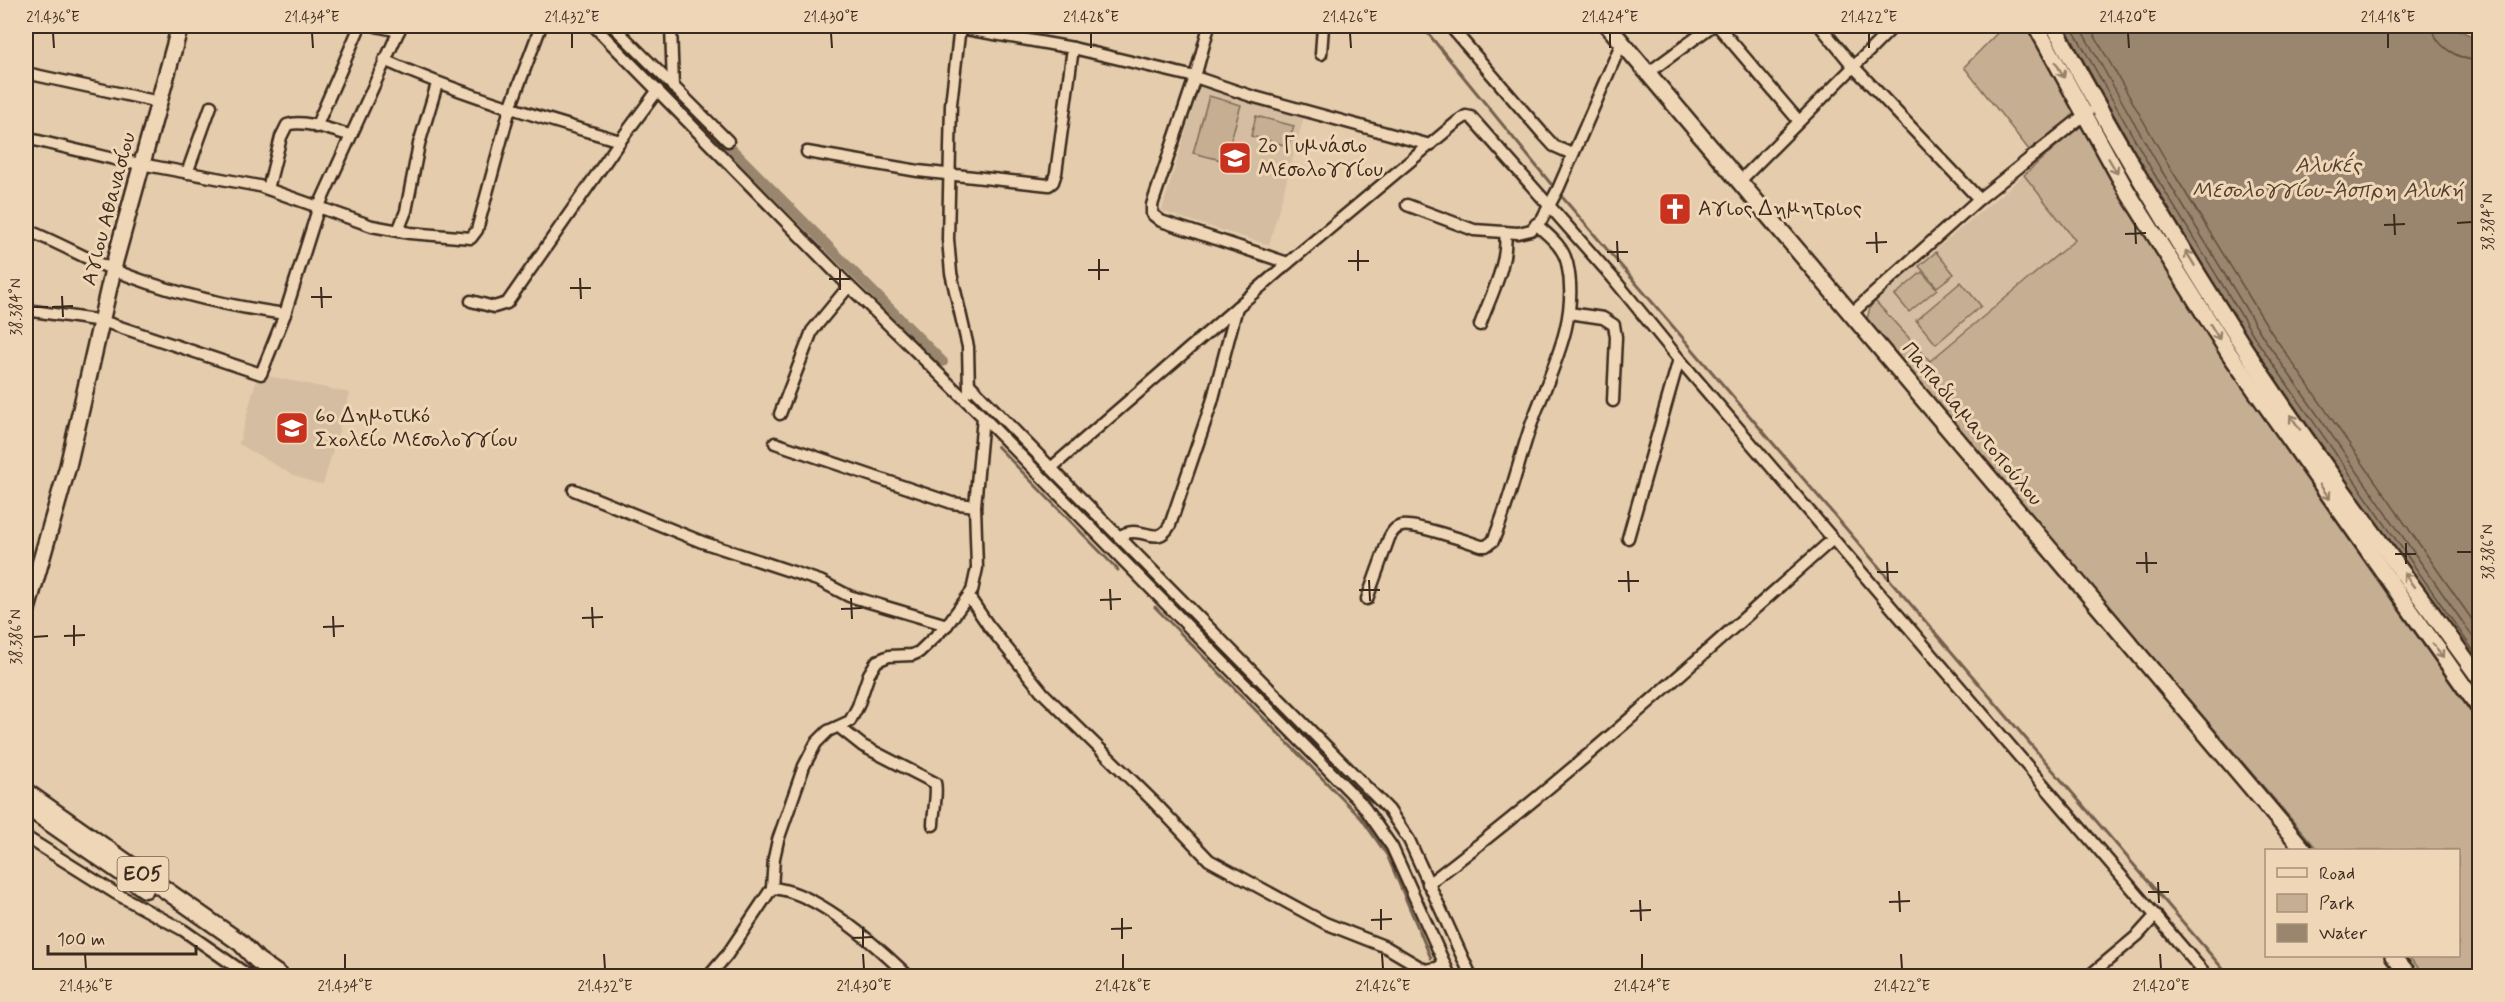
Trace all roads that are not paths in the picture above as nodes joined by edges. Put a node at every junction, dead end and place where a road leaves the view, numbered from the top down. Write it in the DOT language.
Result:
graph roads {
  1 [pos="180,26"];
  2 [pos="360,26"];
  3 [pos="376,26"];
  4 [pos="541,26"];
  5 [pos="594,26"];
  6 [pos="613,26"];
  7 [pos="671,26"];
  8 [pos="1209,26"];
  9 [pos="1323,26"];
  10 [pos="1450,26"];
  11 [pos="1608,26"];
  12 [pos="1712,26"];
  13 [pos="1718,26"];
  14 [pos="1820,26"];
  15 [pos="1894,26"];
  16 [pos="2036,26"];
  17 [pos="2054,26"];
  18 [pos="960,27"];
  19 [pos="400,28"];
  20 [pos="1622,42"];
  21 [pos="1073,48"];
  22 [pos="1321,54"];
  23 [pos="384,60"];
  24 [pos="1853,66"];
  25 [pos="26,73"];
  26 [pos="1648,74"];
  27 [pos="1195,77"];
  28 [pos="437,84"];
  29 [pos="673,87"];
  30 [pos="658,90"];
  31 [pos="159,102"];
  32 [pos="211,106"];
  33 [pos="510,108"];
  34 [pos="2090,110"];
  35 [pos="1798,120"];
  36 [pos="316,127"];
  37 [pos="350,135"];
  38 [pos="26,138"];
  39 [pos="620,141"];
  40 [pos="728,141"];
  41 [pos="1430,145"];
  42 [pos="807,152"];
  43 [pos="1572,154"];
  44 [pos="142,164"];
  45 [pos="187,173"];
  46 [pos="948,174"];
  47 [pos="1739,182"];
  48 [pos="268,189"];
  49 [pos="1979,199"];
  50 [pos="1407,205"];
  51 [pos="319,206"];
  52 [pos="1548,206"];
  53 [pos="1536,224"];
  54 [pos="26,230"];
  55 [pos="398,231"];
  56 [pos="1505,232"];
  57 [pos="1288,263"];
  58 [pos="113,270"];
  59 [pos="849,286"];
  60 [pos="471,301"];
  61 [pos="1237,307"];
  62 [pos="26,310"];
  63 [pos="1569,313"];
  64 [pos="285,314"];
  65 [pos="1851,314"];
  66 [pos="102,321"];
  67 [pos="1480,325"];
  68 [pos="1679,359"];
  69 [pos="970,385"];
  70 [pos="967,401"];
  71 [pos="1613,401"];
  72 [pos="780,414"];
  73 [pos="984,417"];
  74 [pos="775,443"];
  75 [pos="1051,468"];
  76 [pos="574,490"];
  77 [pos="975,507"];
  78 [pos="1119,537"];
  79 [pos="1628,538"];
  80 [pos="1833,539"];
  81 [pos="30,582"];
  82 [pos="969,597"];
  83 [pos="1367,599"];
  84 [pos="26,613"];
  85 [pos="947,625"];
  86 [pos="2480,679"];
  87 [pos="2480,709"];
  88 [pos="839,727"];
  89 [pos="27,799"];
  90 [pos="933,825"];
  91 [pos="26,837"];
  92 [pos="2303,849"];
  93 [pos="1428,885"];
  94 [pos="772,888"];
  95 [pos="2156,915"];
  96 [pos="2393,957"];
  97 [pos="257,960"];
  98 [pos="1444,963"];
  99 [pos="249,976"];
  100 [pos="280,976"];
  101 [pos="709,976"];
  102 [pos="908,976"];
  103 [pos="1450,976"];
  104 [pos="1471,976"];
  105 [pos="2089,976"];
  106 [pos="2207,976"];
  107 [pos="2410,976"];
  1 -- 31 [label="main road, Αγιου Αθανασίου"];
  2 -- 36 [label="street"];
  3 -- 19 [label="street"];
  4 -- 33 [label="street"];
  5 -- 30 [label="street"];
  6 -- 29 [label="street"];
  7 -- 29 [label="street"];
  8 -- 27 [label="street"];
  9 -- 22 [label="street"];
  10 -- 43 [label="street"];
  11 -- 20 [label="main road, Παπαδιαμαντοπούλου"];
  12 -- 26 [label="street"];
  13 -- 35 [label="street"];
  14 -- 24 [label="street"];
  15 -- 24 [label="street"];
  16 -- 34 [label="main road, one-way"];
  17 -- 34 [label="main road"];
  18 -- 21 [label="street"];
  18 -- 46 [label="street"];
  19 -- 23 [label="street"];
  20 -- 26 [label="main road, Παπαδιαμαντοπούλου"];
  20 -- 43 [label="street"];
  21 -- 27 [label="street"];
  21 -- 46 [label="street"];
  23 -- 28 [label="street"];
  23 -- 37 [label="street"];
  24 -- 35 [label="street"];
  24 -- 49 [label="street"];
  25 -- 31 [label="street"];
  26 -- 47 [label="main road, Παπαδιαμαντοπούλου"];
  27 -- 41 [label="street"];
  27 -- 57 [label="street"];
  28 -- 33 [label="street"];
  28 -- 55 [label="street"];
  29 -- 40 [label="street"];
  30 -- 39 [label="street"];
  30 -- 59 [label="street"];
  31 -- 44 [label="main road, Αγιου Αθανασίου"];
  32 -- 45 [label="street"];
  33 -- 39 [label="street"];
  33 -- 55 [label="street"];
  34 -- 49 [label="street"];
  86 -- 34 [label="main road, one-way"];
  34 -- 87 [label="main road, one-way"];
  35 -- 47 [label="street"];
  36 -- 37 [label="street"];
  36 -- 48 [label="street"];
  37 -- 51 [label="street"];
  38 -- 44 [label="street"];
  39 -- 60 [label="street"];
  41 -- 52 [label="street"];
  41 -- 57 [label="street"];
  42 -- 46 [label="street"];
  43 -- 52 [label="street"];
  44 -- 45 [label="street"];
  44 -- 58 [label="main road, Αγιου Αθανασίου"];
  45 -- 48 [label="street"];
  46 -- 69 [label="street"];
  47 -- 65 [label="main road, Παπαδιαμαντοπούλου"];
  48 -- 51 [label="street"];
  49 -- 65 [label="street"];
  50 -- 56 [label="street"];
  51 -- 55 [label="street"];
  51 -- 64 [label="street"];
  52 -- 53 [label="street"];
  52 -- 68 [label="street"];
  53 -- 56 [label="street"];
  53 -- 63 [label="street"];
  54 -- 58 [label="street"];
  56 -- 67 [label="street"];
  57 -- 61 [label="street"];
  58 -- 64 [label="street"];
  58 -- 66 [label="main road, Αγιου Αθανασίου"];
  59 -- 70 [label="street"];
  59 -- 72 [label="street"];
  61 -- 75 [label="street"];
  61 -- 78 [label="street"];
  62 -- 66 [label="street"];
  63 -- 71 [label="street"];
  63 -- 83 [label="street"];
  64 -- 66 [label="street"];
  65 -- 92 [label="main road, Παπαδιαμαντοπούλου"];
  66 -- 81 [label="main road, Αγιου Αθανασίου"];
  68 -- 79 [label="street"];
  68 -- 80 [label="street"];
  69 -- 70 [label="street"];
  69 -- 75 [label="street"];
  70 -- 73 [label="street"];
  73 -- 77 [label="street"];
  73 -- 98 [label="street"];
  74 -- 77 [label="street"];
  75 -- 78 [label="street"];
  76 -- 85 [label="street"];
  77 -- 82 [label="street"];
  78 -- 93 [label="street"];
  80 -- 93 [label="street"];
  80 -- 95 [label="street"];
  81 -- 84 [label="main road, Αγιου Αθανασίου"];
  82 -- 85 [label="street"];
  82 -- 98 [label="street"];
  85 -- 88 [label="street"];
  88 -- 90 [label="street"];
  88 -- 94 [label="street"];
  89 -- 97 [label="main road, ΕΟ5"];
  89 -- 97 [label="main road, ΕΟ5"];
  91 -- 99 [label="street"];
  93 -- 104 [label="street"];
  94 -- 101 [label="street"];
  94 -- 102 [label="street"];
  95 -- 105 [label="street"];
  95 -- 106 [label="street"];
  96 -- 107 [label="main road"];
  97 -- 100 [label="main road, ΕΟ5"];
  98 -- 103 [label="street"];
}
